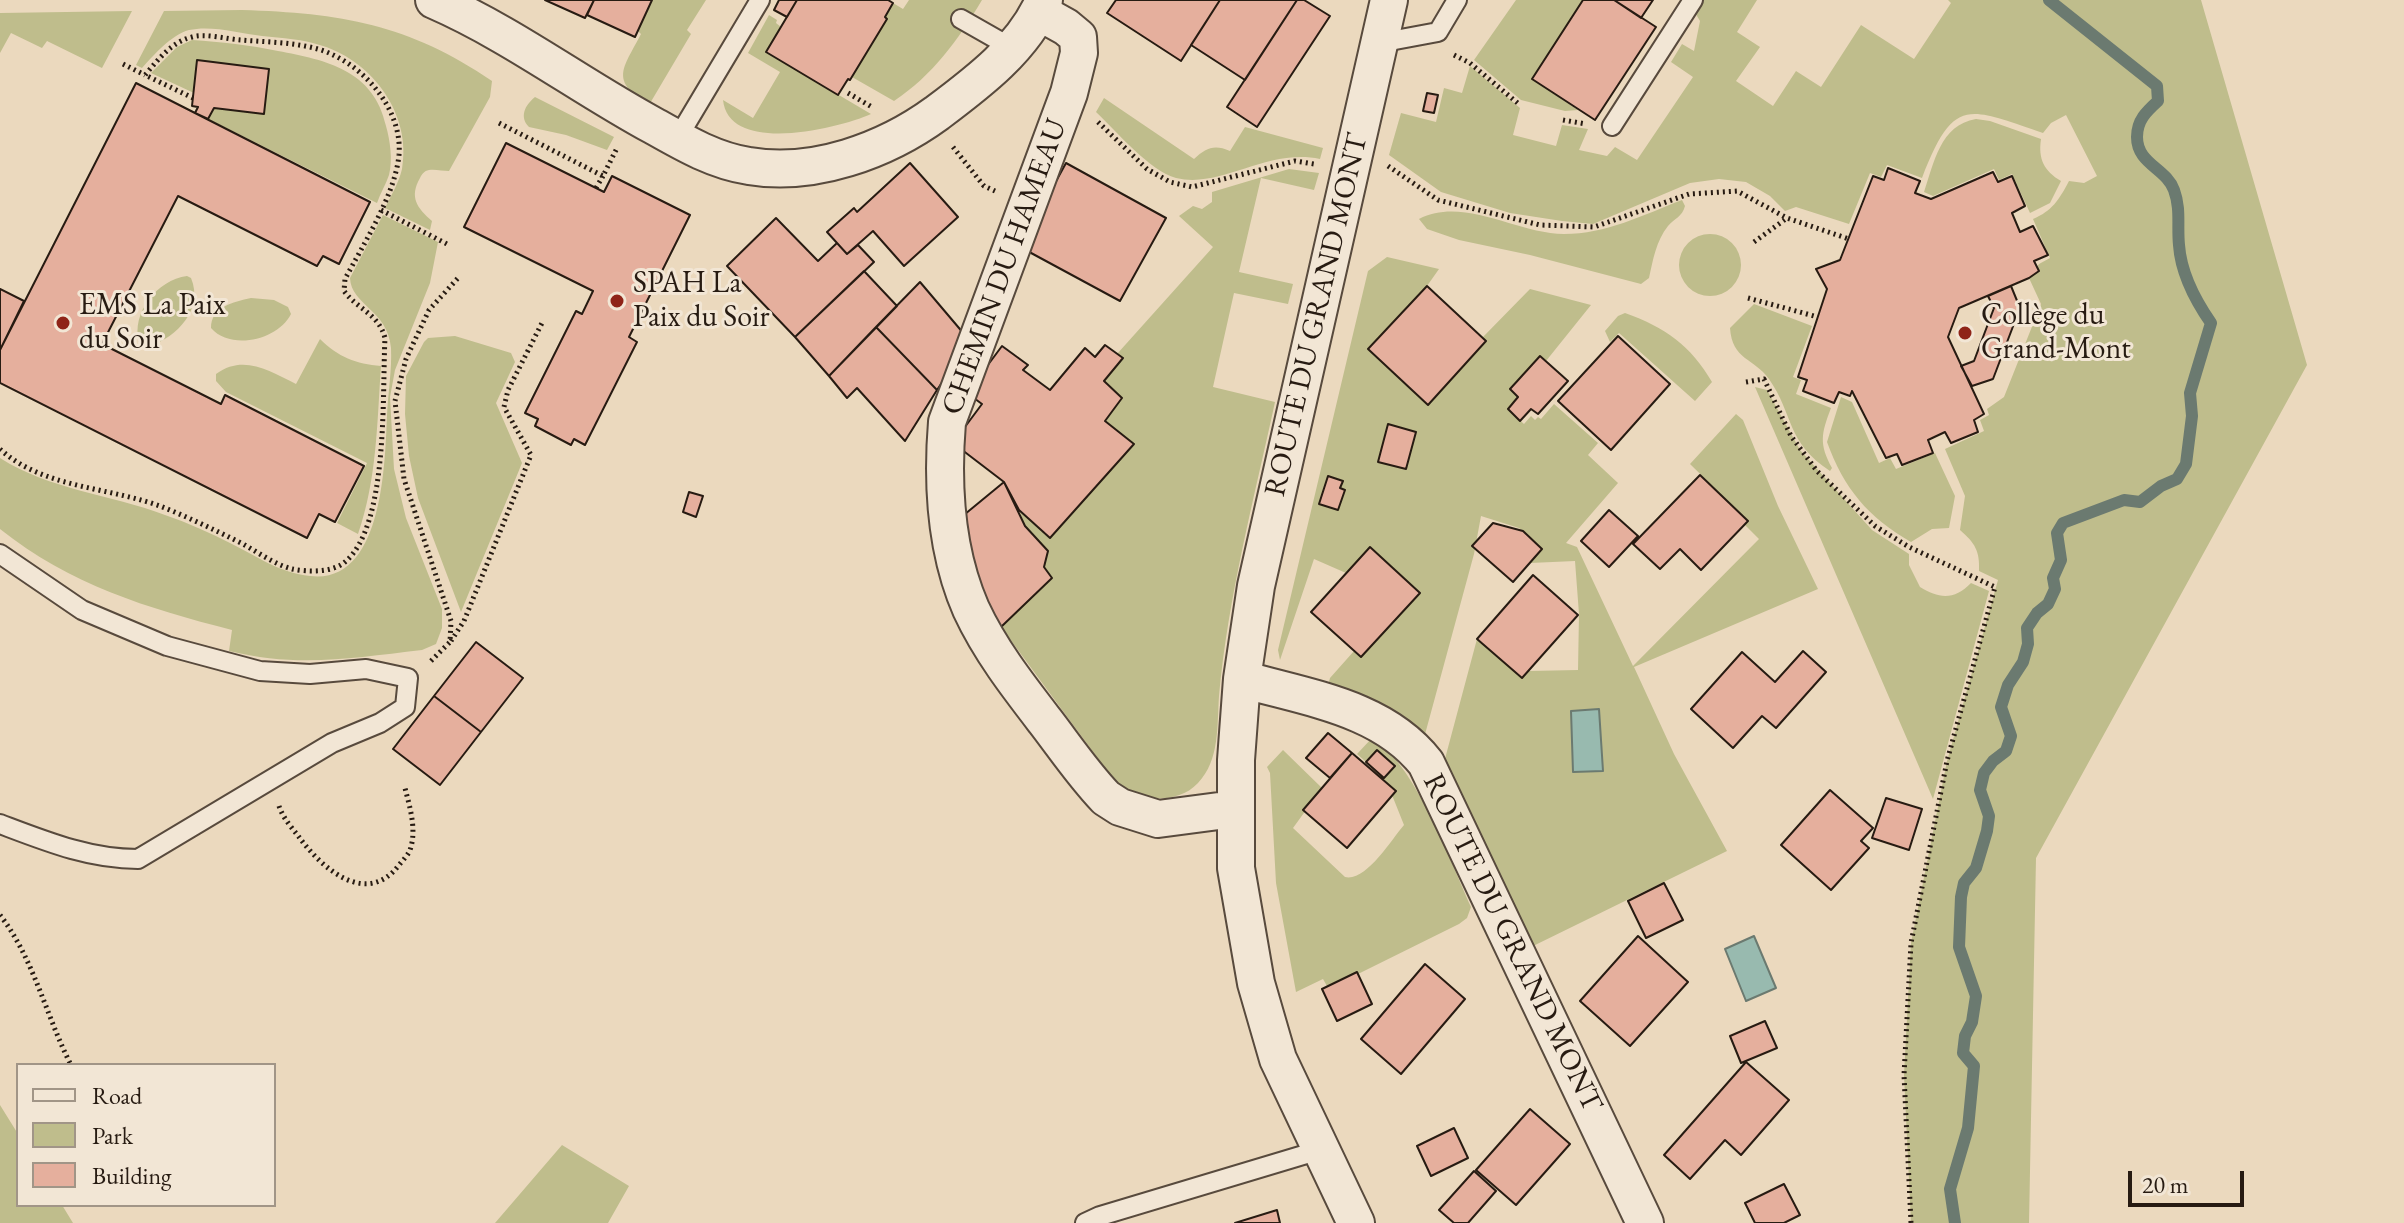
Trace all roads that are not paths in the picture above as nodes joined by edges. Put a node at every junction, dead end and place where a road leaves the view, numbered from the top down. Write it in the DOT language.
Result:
graph roads {
  1 [pos="434,0"];
  2 [pos="760,0"];
  3 [pos="1389,0"];
  4 [pos="1457,0"];
  5 [pos="1693,0"];
  6 [pos="1041,6"];
  7 [pos="961,19"];
  8 [pos="1379,43"];
  9 [pos="1012,48"];
  10 [pos="1612,126"];
  11 [pos="677,139"];
  12 [pos="0,554"];
  13 [pos="1242,679"];
  14 [pos="1234,809"];
  15 [pos="0,824"];
  16 [pos="1320,1150"];
  17 [pos="1085,1223"];
  18 [pos="1356,1223"];
  19 [pos="1645,1223"];
  1 -- 11 [label="street"];
  2 -- 11 [label="lane"];
  3 -- 8 [label="street, ROUTE DU GRAND MONT"];
  4 -- 8 [label="lane"];
  5 -- 10 [label="lane"];
  6 -- 9 [label="street"];
  6 -- 14 [label="street, CHEMIN DU HAMEAU"];
  7 -- 9 [label="lane"];
  8 -- 13 [label="street, ROUTE DU GRAND MONT"];
  9 -- 11 [label="street"];
  12 -- 15 [label="lane"];
  13 -- 14 [label="street, ROUTE DU GRAND MONT"];
  13 -- 19 [label="street, ROUTE DU GRAND MONT"];
  14 -- 16 [label="street, ROUTE DU GRAND MONT"];
  16 -- 17 [label="lane"];
  16 -- 18 [label="street, ROUTE DU GRAND MONT"];
}
